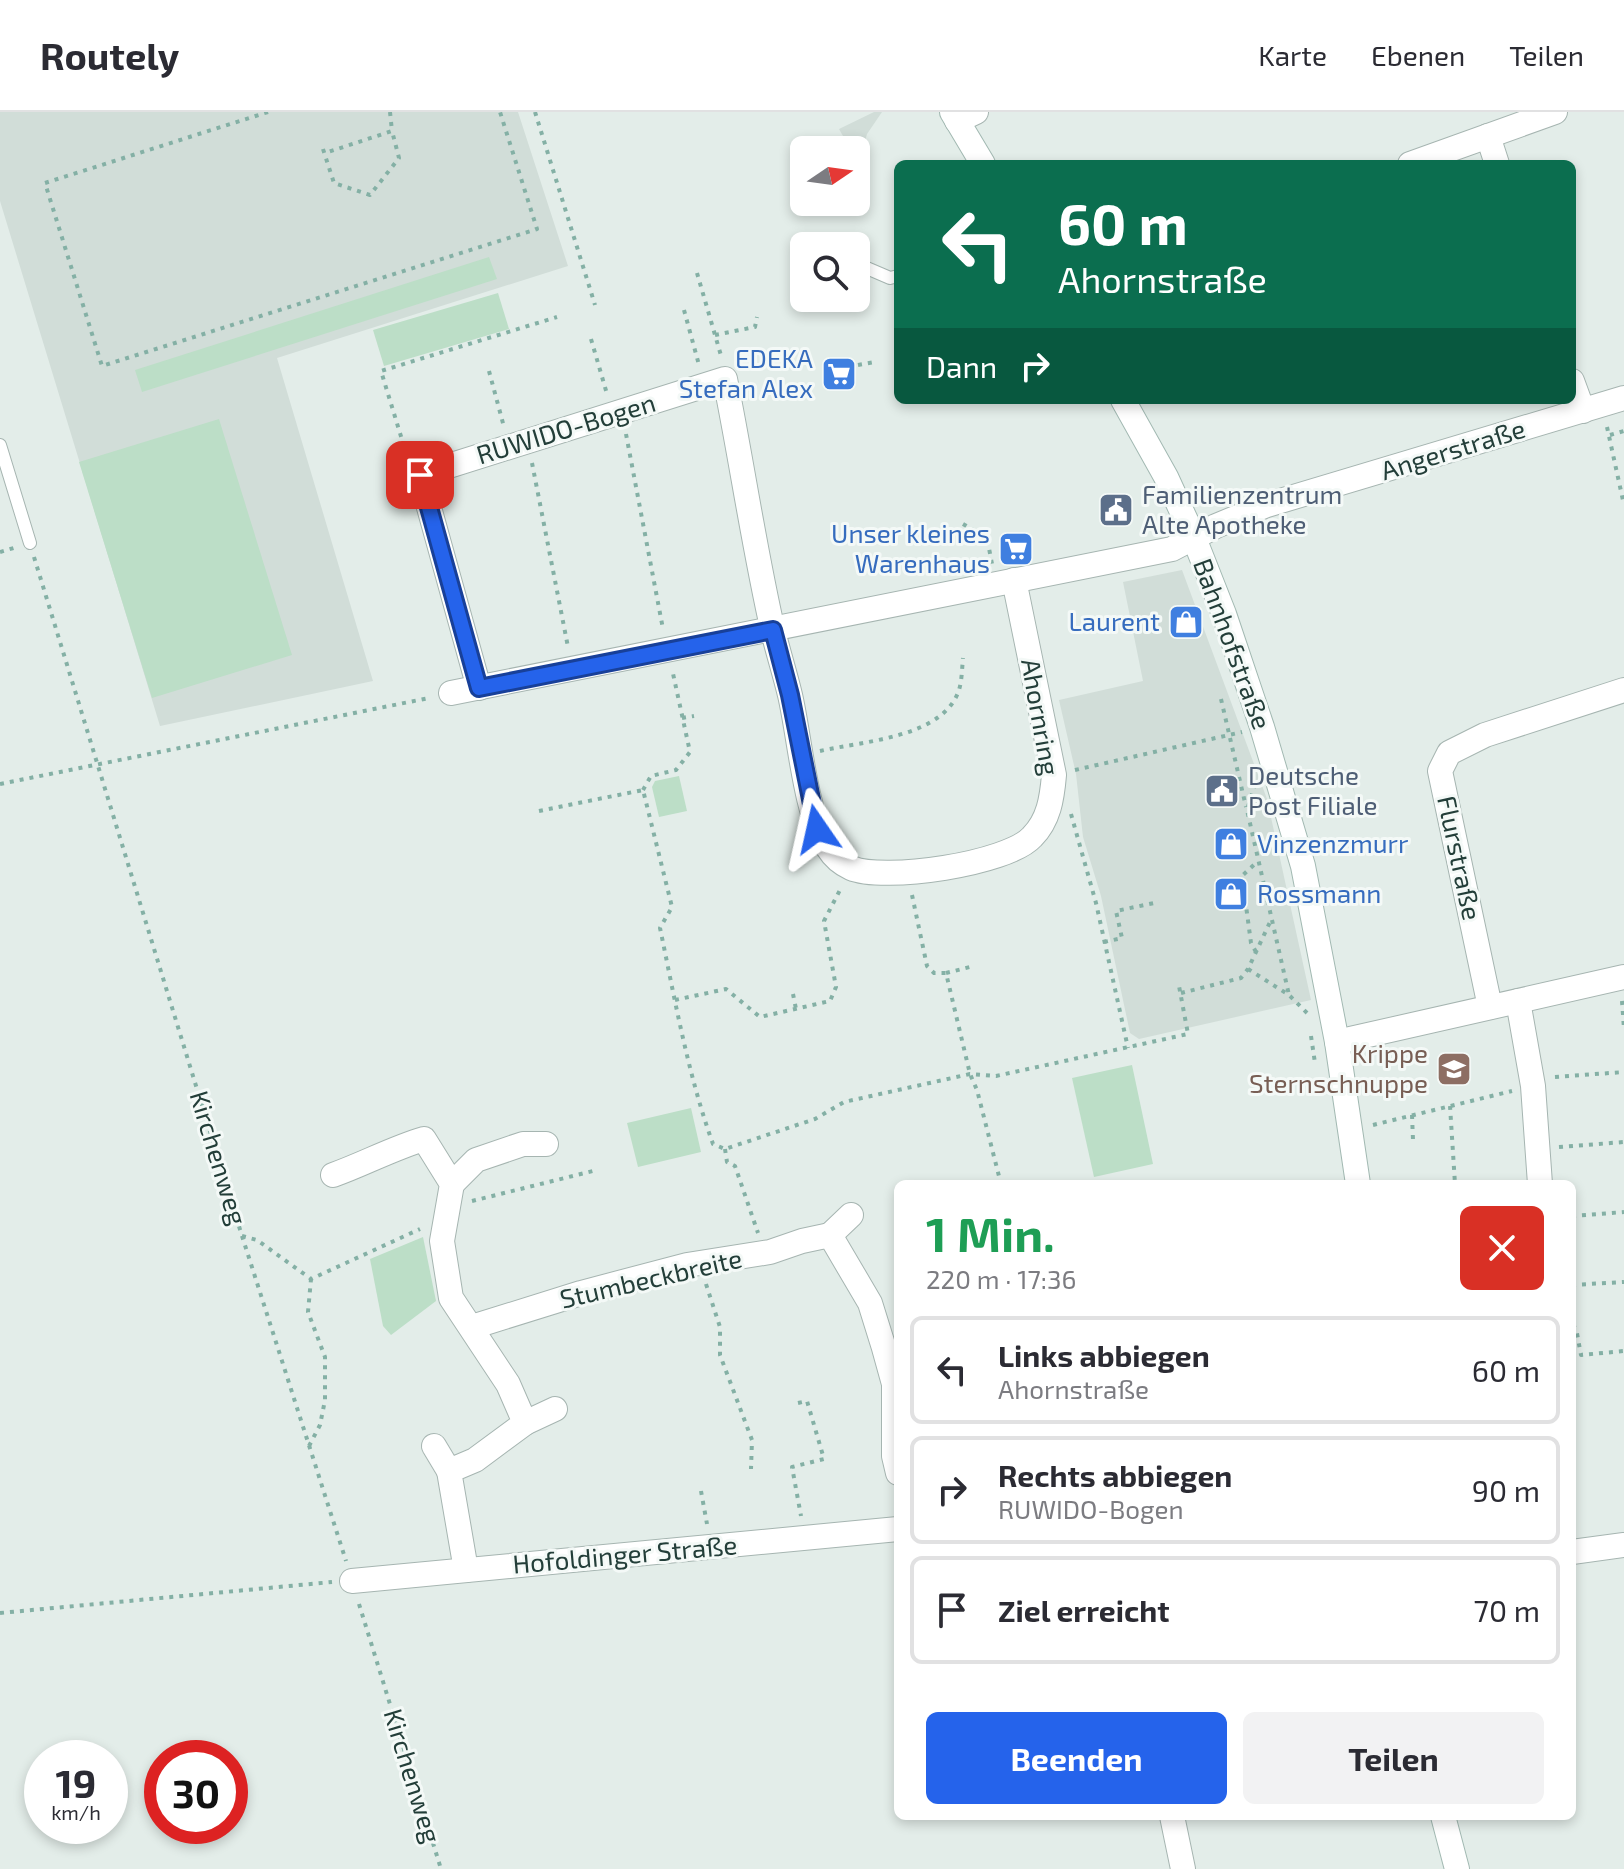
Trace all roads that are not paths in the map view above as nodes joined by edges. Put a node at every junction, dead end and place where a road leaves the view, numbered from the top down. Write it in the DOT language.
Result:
graph roads {
  1 [pos="1555,112"];
  2 [pos="962,115"];
  3 [pos="1488,136"];
  4 [pos="981,160"];
  5 [pos="1421,160"];
  6 [pos="1496,160"];
  7 [pos="870,269"];
  8 [pos="894,277"];
  9 [pos="1576,386"];
  10 [pos="1624,398"];
  11 [pos="1125,404"];
  12 [pos="1592,408"];
  13 [pos="0,445"];
  14 [pos="1194,538"];
  15 [pos="30,543"];
  16 [pos="1005,582"];
  17 [pos="773,630"];
  18 [pos="479,688"];
  19 [pos="1624,690"];
  20 [pos="451,693"];
  21 [pos="1622,978"];
  22 [pos="1518,1001"];
  23 [pos="1490,1007"];
  24 [pos="1337,1042"];
  25 [pos="546,1144"];
  26 [pos="333,1175"];
  27 [pos="1357,1180"];
  28 [pos="1540,1180"];
  29 [pos="447,1205"];
  30 [pos="851,1215"];
  31 [pos="830,1235"];
  32 [pos="472,1327"];
  33 [pos="894,1384"];
  34 [pos="894,1384"];
  35 [pos="555,1409"];
  36 [pos="525,1423"];
  37 [pos="434,1446"];
  38 [pos="894,1456"];
  39 [pos="449,1471"];
  40 [pos="894,1529"];
  41 [pos="1624,1545"];
  42 [pos="1576,1551"];
  43 [pos="466,1570"];
  44 [pos="341,1582"];
  45 [pos="1173,1820"];
  46 [pos="1444,1820"];
  47 [pos="1183,1869"];
  48 [pos="1457,1869"];
  1 -- 3 [label="street"];
  2 -- 4 [label="street"];
  3 -- 5 [label="street"];
  3 -- 6 [label="street"];
  7 -- 8 [label="lane"];
  9 -- 12 [label="street"];
  10 -- 12 [label="street, Angerstraße"];
  11 -- 14 [label="street, Bahnhofstraße"];
  12 -- 14 [label="street, Angerstraße"];
  13 -- 15 [label="lane"];
  14 -- 16 [label="street, Angerstraße"];
  14 -- 24 [label="street, Bahnhofstraße"];
  16 -- 17 [label="street, Angerstraße"];
  16 -- 17 [label="street, Ahornring"];
  17 -- 18 [label="street, Angerstraße"];
  17 -- 18 [label="street, RUWIDO-Bogen"];
  18 -- 20 [label="street, Angerstraße"];
  19 -- 23 [label="street, Flurstraße"];
  21 -- 22 [label="street"];
  22 -- 23 [label="street"];
  22 -- 28 [label="street"];
  23 -- 24 [label="street"];
  24 -- 27 [label="street, Bahnhofstraße"];
  25 -- 29 [label="street"];
  26 -- 29 [label="street"];
  29 -- 32 [label="street"];
  30 -- 31 [label="street, Stumbeckbreite"];
  31 -- 32 [label="street, Stumbeckbreite"];
  31 -- 34 [label="street"];
  32 -- 36 [label="street"];
  33 -- 38 [label="street"];
  35 -- 36 [label="street"];
  36 -- 39 [label="street"];
  37 -- 39 [label="street"];
  39 -- 43 [label="street"];
  40 -- 43 [label="street, Hofoldinger Straße"];
  41 -- 42 [label="street"];
  43 -- 44 [label="street, Hofoldinger Straße"];
  45 -- 47 [label="street"];
  46 -- 48 [label="street"];
}
